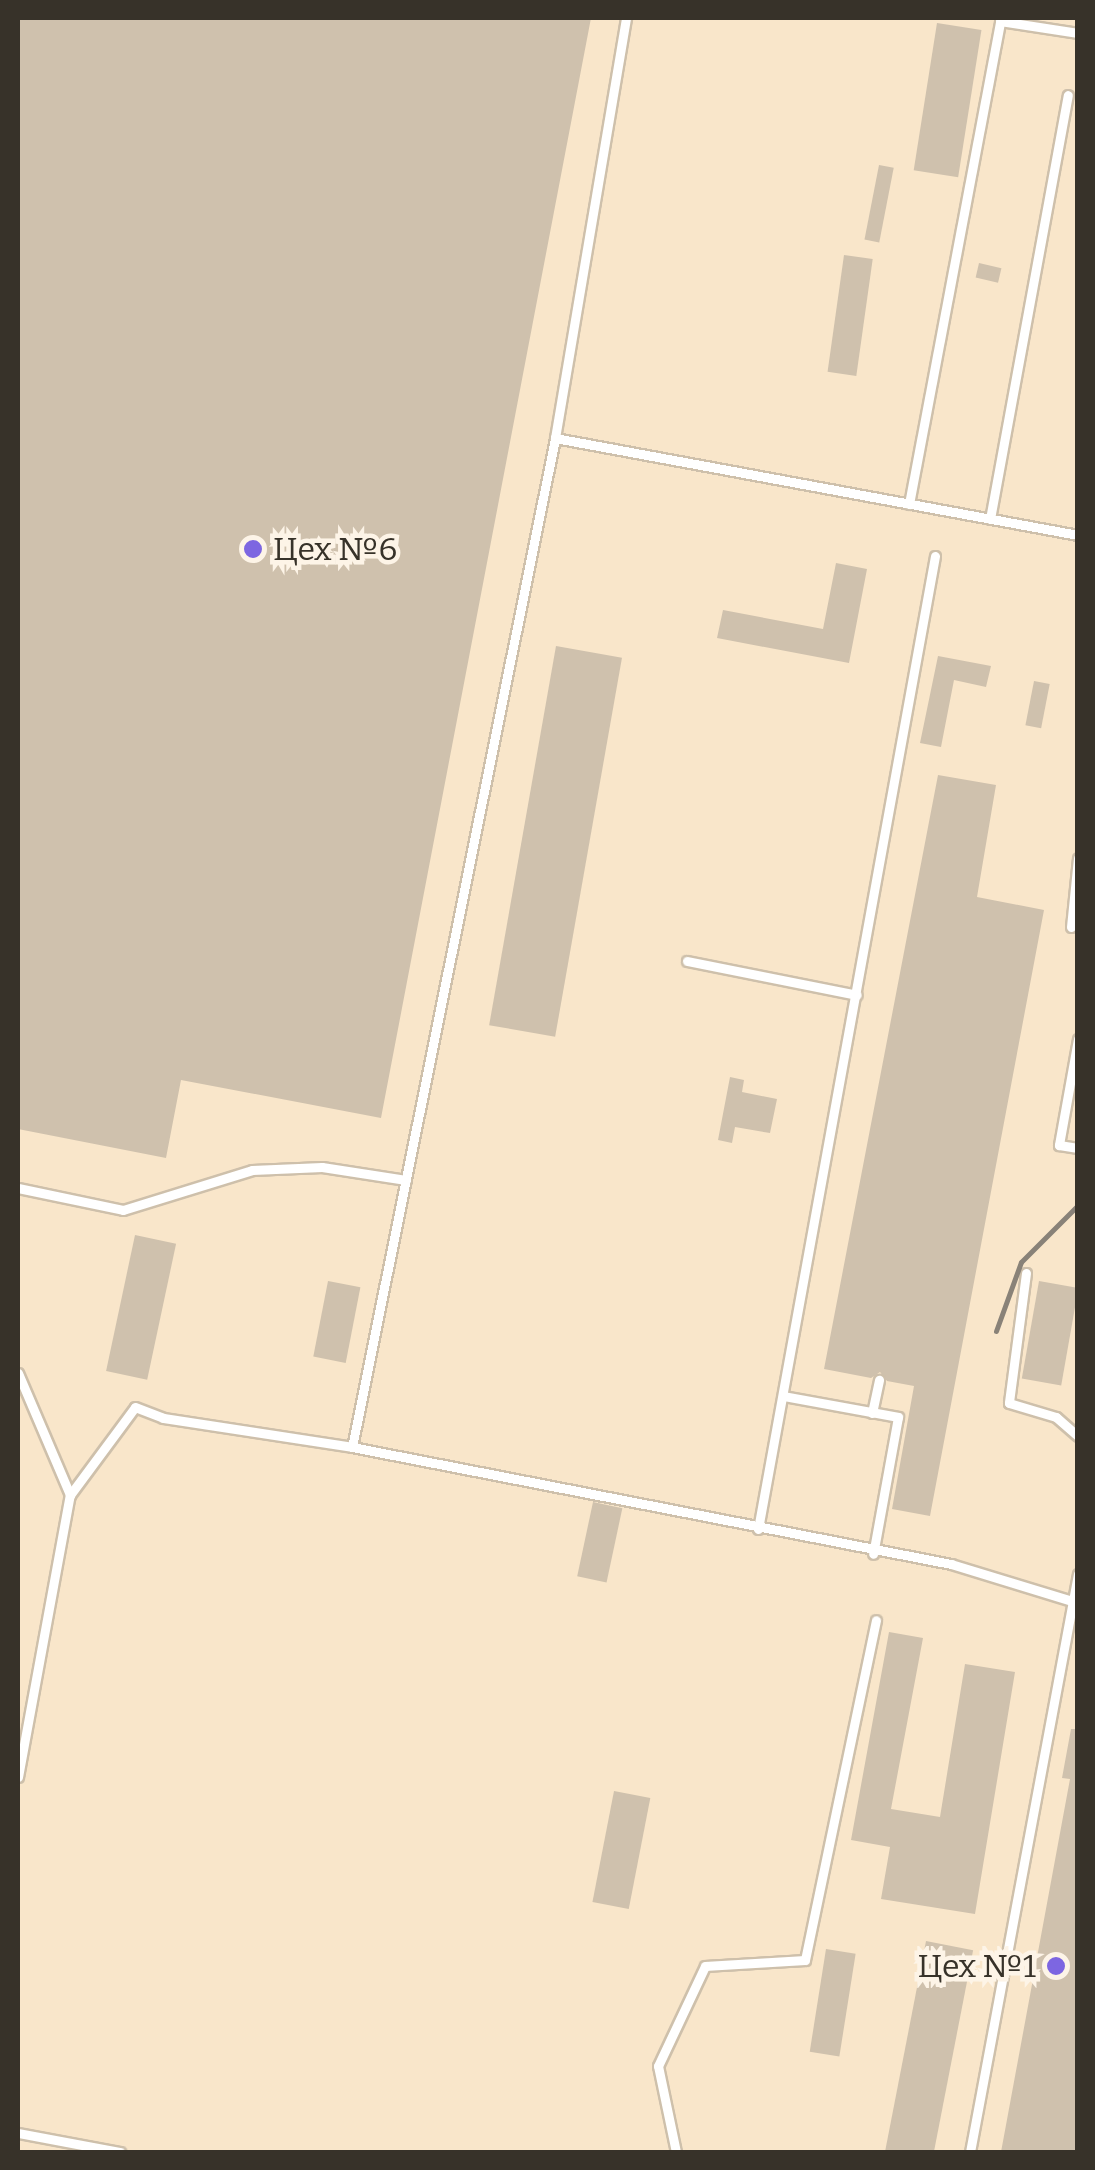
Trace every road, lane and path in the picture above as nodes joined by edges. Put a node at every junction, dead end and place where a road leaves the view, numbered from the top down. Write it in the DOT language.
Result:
graph roads {
  1 [pos="626,18"];
  2 [pos="1078,33"];
  3 [pos="1068,96"];
  4 [pos="555,438"];
  5 [pos="908,504"];
  6 [pos="990,519"];
  7 [pos="1078,535"];
  8 [pos="935,556"];
  9 [pos="1078,858"];
  10 [pos="1071,928"];
  11 [pos="687,962"];
  12 [pos="857,996"];
  13 [pos="1078,1039"];
  14 [pos="1078,1148"];
  15 [pos="406,1180"];
  16 [pos="18,1188"];
  17 [pos="1026,1273"];
  18 [pos="18,1374"];
  19 [pos="879,1380"];
  20 [pos="783,1396"];
  21 [pos="872,1412"];
  22 [pos="1078,1436"];
  23 [pos="352,1446"];
  24 [pos="70,1495"];
  25 [pos="758,1529"];
  26 [pos="873,1554"];
  27 [pos="1078,1574"];
  28 [pos="1072,1601"];
  29 [pos="876,1620"];
  30 [pos="18,1777"];
  31 [pos="18,2132"];
  32 [pos="120,2152"];
  33 [pos="676,2152"];
  34 [pos="970,2152"];
  1 -- 4 [label="lane"];
  2 -- 5 [label="lane"];
  3 -- 6 [label="lane"];
  4 -- 5 [label="lane"];
  4 -- 15 [label="lane"];
  5 -- 6 [label="lane"];
  6 -- 7 [label="lane"];
  8 -- 12 [label="lane"];
  9 -- 10 [label="lane"];
  11 -- 12 [label="lane"];
  12 -- 20 [label="lane"];
  13 -- 14 [label="lane"];
  15 -- 16 [label="lane"];
  15 -- 23 [label="lane"];
  17 -- 22 [label="lane"];
  18 -- 24 [label="lane"];
  19 -- 21 [label="lane"];
  20 -- 21 [label="lane"];
  20 -- 25 [label="lane"];
  21 -- 26 [label="lane"];
  23 -- 24 [label="lane"];
  23 -- 25 [label="lane"];
  24 -- 30 [label="lane"];
  25 -- 26 [label="lane"];
  26 -- 28 [label="lane"];
  27 -- 28 [label="lane"];
  28 -- 34 [label="lane"];
  29 -- 33 [label="lane"];
  31 -- 32 [label="lane"];
}
